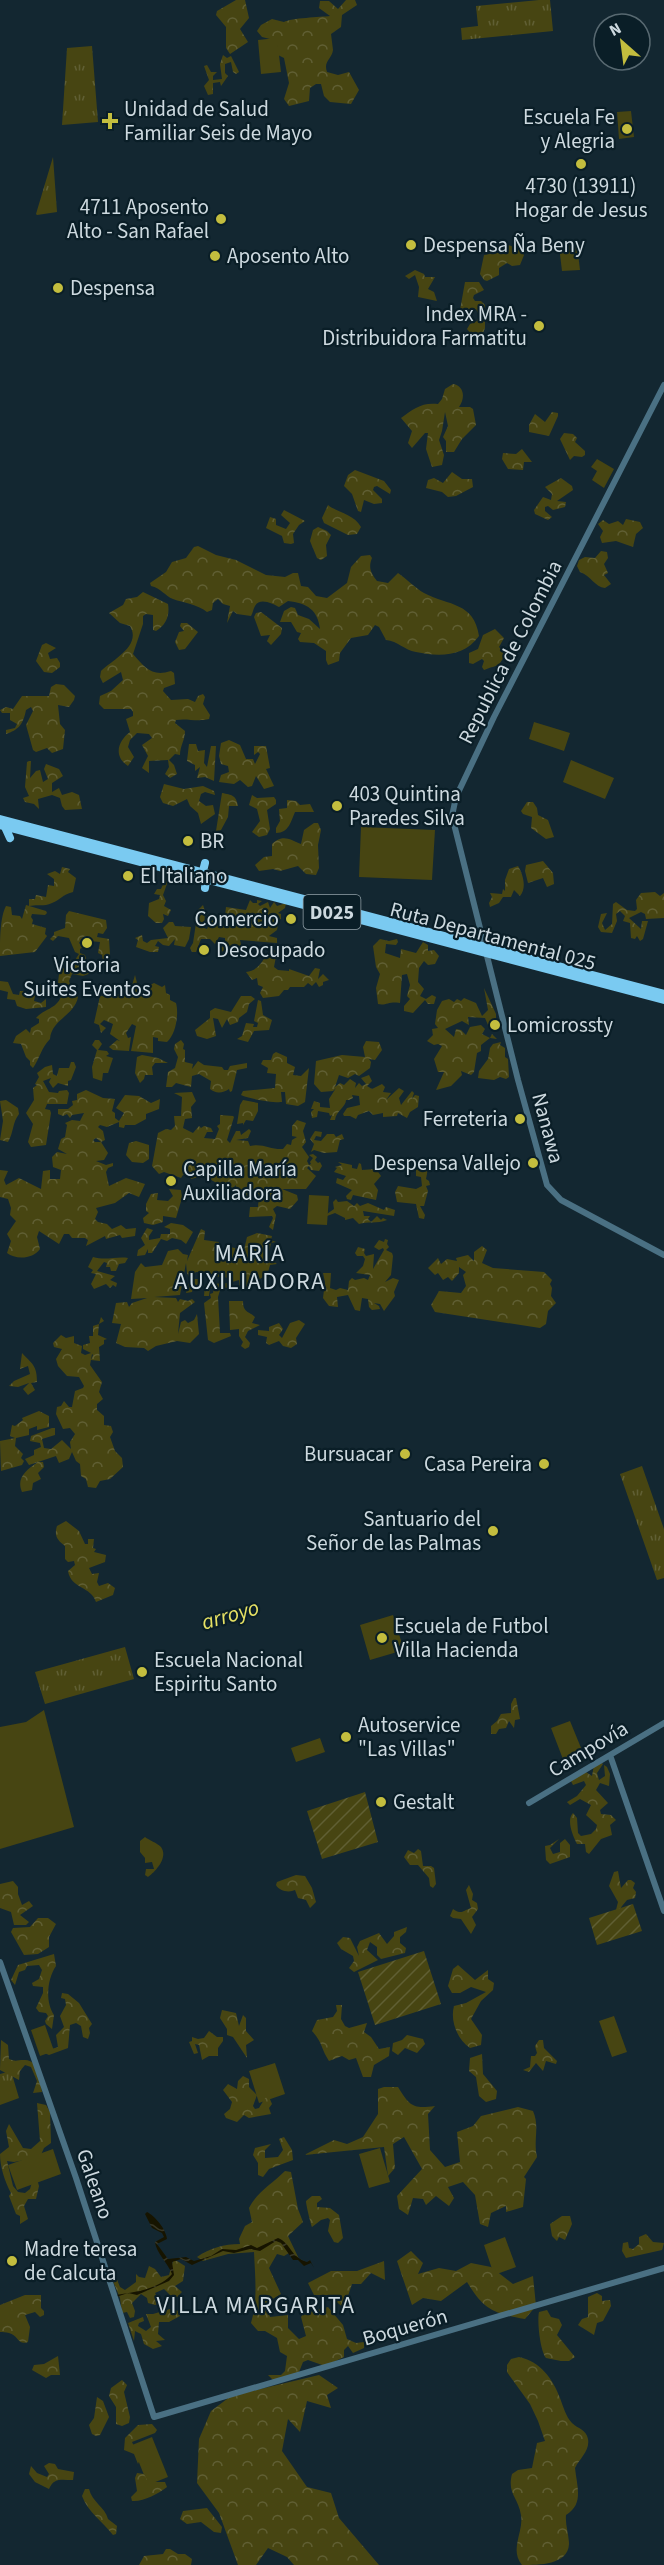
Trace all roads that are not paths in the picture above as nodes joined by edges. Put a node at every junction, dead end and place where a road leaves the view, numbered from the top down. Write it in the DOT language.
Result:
graph roads {
  1 [pos="664,384"];
  2 [pos="0,819"];
  3 [pos="3,826"];
  4 [pos="45,837"];
  5 [pos="10,838"];
  6 [pos="43,846"];
  7 [pos="144,847"];
  8 [pos="142,856"];
  9 [pos="205,862"];
  10 [pos="205,875"];
  11 [pos="205,888"];
  12 [pos="322,909"];
  13 [pos="322,919"];
  14 [pos="427,921"];
  15 [pos="424,930"];
  16 [pos="486,950"];
  17 [pos="664,994"];
  18 [pos="664,1000"];
  19 [pos="664,1255"];
  20 [pos="664,1723"];
  21 [pos="610,1755"];
  22 [pos="529,1803"];
  23 [pos="664,1911"];
  24 [pos="0,1962"];
  25 [pos="664,2268"];
  26 [pos="154,2417"];
  1 -- 16 [label="street, Republica de Colombia"];
  2 -- 8 [label="highway, Ruta Departamental 025 / D025"];
  3 -- 4 [label="highway, Ruta Departamental 025 / D025"];
  3 -- 5 [label="highway"];
  4 -- 6 [label="highway"];
  4 -- 10 [label="highway, Ruta Departamental 025 / D025"];
  7 -- 8 [label="highway"];
  8 -- 10 [label="highway, Ruta Departamental 025 / D025"];
  9 -- 10 [label="highway"];
  10 -- 11 [label="highway"];
  10 -- 12 [label="highway, Ruta Departamental 025 / D025"];
  10 -- 15 [label="highway, Ruta Departamental 025 / D025"];
  12 -- 13 [label="highway"];
  12 -- 16 [label="highway, Ruta Departamental 025 / D025"];
  14 -- 15 [label="highway"];
  15 -- 16 [label="highway, Ruta Departamental 025 / D025"];
  16 -- 17 [label="highway, Ruta Departamental 025 / D025"];
  16 -- 18 [label="highway, Ruta Departamental 025 / D025"];
  16 -- 19 [label="street, Nanawa"];
  20 -- 21 [label="street, Campovía"];
  21 -- 22 [label="street, Campovía"];
  21 -- 23 [label="street"];
  24 -- 26 [label="street, Galeano"];
  25 -- 26 [label="street, Boquerón"];
}
